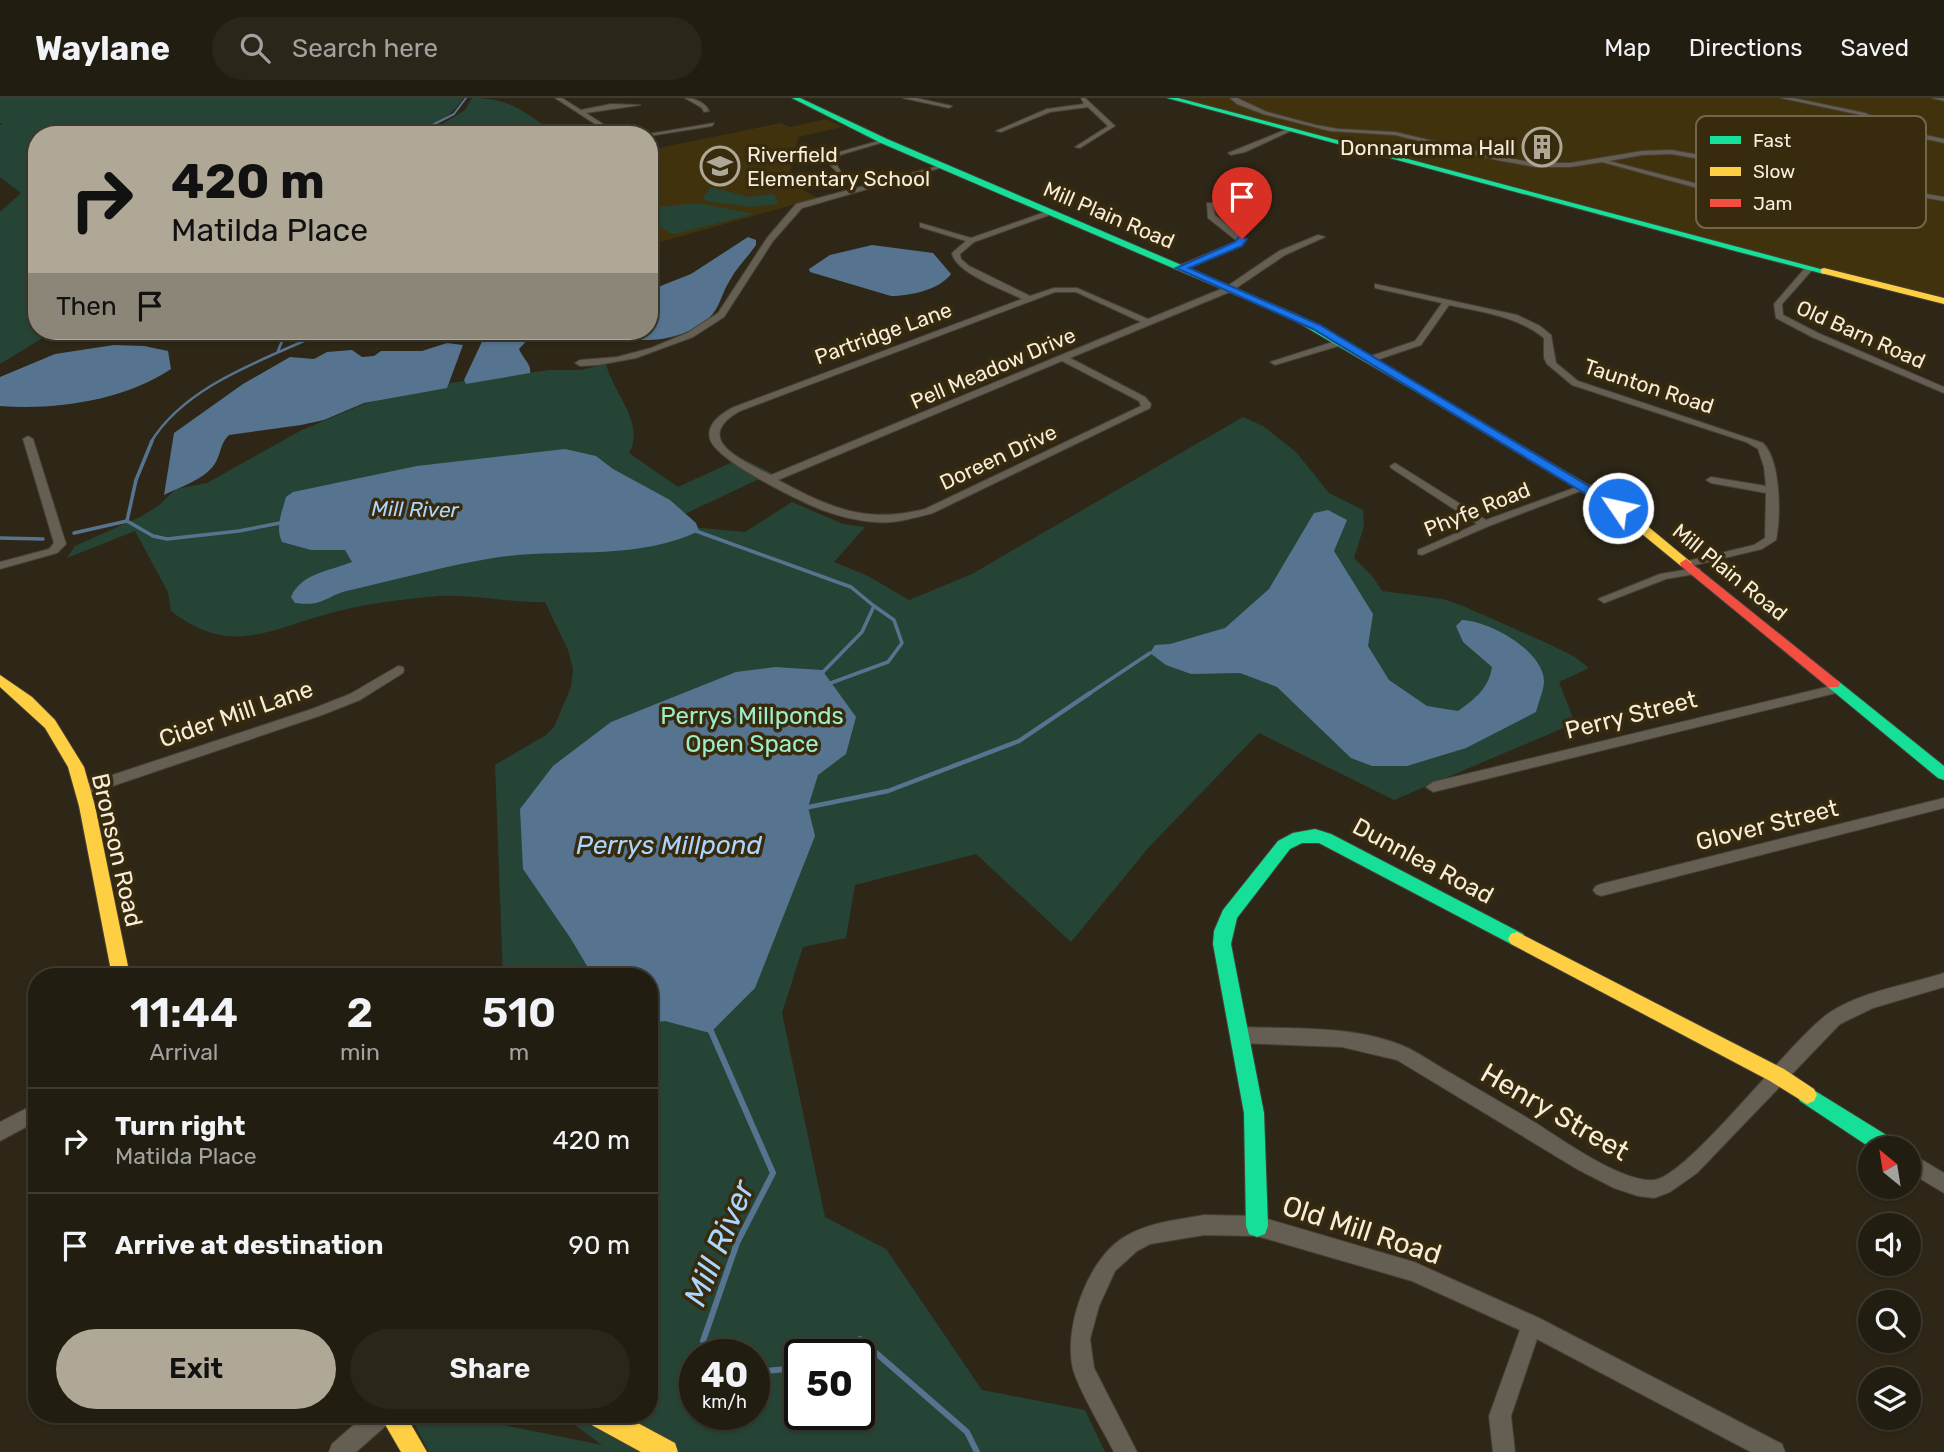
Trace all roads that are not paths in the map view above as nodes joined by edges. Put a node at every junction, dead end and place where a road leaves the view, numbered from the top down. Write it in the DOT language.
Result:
graph roads {
  1 [pos="558,98"];
  2 [pos="688,98"];
  3 [pos="795,98"];
  4 [pos="906,98"];
  5 [pos="1170,98"];
  6 [pos="1233,98"];
  7 [pos="1784,98"];
  8 [pos="1935,98"];
  9 [pos="1944,99"];
  10 [pos="1085,102"];
  11 [pos="637,105"];
  12 [pos="949,106"];
  13 [pos="706,111"];
  14 [pos="580,112"];
  15 [pos="1867,116"];
  16 [pos="712,124"];
  17 [pos="603,126"];
  18 [pos="1292,129"];
  19 [pos="999,131"];
  20 [pos="658,133"];
  21 [pos="1926,137"];
  22 [pos="884,141"];
  23 [pos="1944,141"];
  24 [pos="1078,148"];
  25 [pos="1231,153"];
  26 [pos="1696,156"];
  27 [pos="1604,162"];
  28 [pos="944,166"];
  29 [pos="839,172"];
  30 [pos="1696,186"];
  31 [pos="1926,196"];
  32 [pos="1944,199"];
  33 [pos="1210,205"];
  34 [pos="1051,213"];
  35 [pos="923,225"];
  36 [pos="1321,237"];
  37 [pos="971,240"];
  38 [pos="1181,268"];
  39 [pos="1809,269"];
  40 [pos="1378,286"];
  41 [pos="1228,289"];
  42 [pos="1029,299"];
  43 [pos="1944,301"];
  44 [pos="1446,303"];
  45 [pos="1147,322"];
  46 [pos="1342,342"];
  47 [pos="1063,358"];
  48 [pos="1371,359"];
  49 [pos="1275,362"];
  50 [pos="580,363"];
  51 [pos="1944,390"];
  52 [pos="28,439"];
  53 [pos="1395,466"];
  54 [pos="771,479"];
  55 [pos="1711,480"];
  56 [pos="1586,487"];
  57 [pos="1770,491"];
  58 [pos="1485,524"];
  59 [pos="1422,552"];
  60 [pos="0,566"];
  61 [pos="1691,567"];
  62 [pos="1604,599"];
  63 [pos="398,670"];
  64 [pos="0,680"];
  65 [pos="1839,688"];
  66 [pos="1944,774"];
  67 [pos="1433,787"];
  68 [pos="84,790"];
  69 [pos="1944,803"];
  70 [pos="1601,890"];
  71 [pos="120,968"];
  72 [pos="1944,980"];
  73 [pos="1241,1035"];
  74 [pos="1777,1075"];
  75 [pos="28,1116"];
  76 [pos="0,1132"];
  77 [pos="1871,1136"];
  78 [pos="1922,1170"];
  79 [pos="1944,1184"];
  80 [pos="1257,1226"];
  81 [pos="1532,1325"];
  82 [pos="373,1423"];
  83 [pos="397,1423"];
  84 [pos="613,1423"];
  85 [pos="340,1452"];
  86 [pos="415,1452"];
  87 [pos="666,1452"];
  88 [pos="1126,1452"];
  89 [pos="1504,1452"];
  90 [pos="1773,1452"];
  1 -- 14 [label="street"];
  2 -- 13 [label="street"];
  3 -- 22 [label="main road, Mill Plain Road"];
  4 -- 12 [label="street"];
  5 -- 18 [label="main road"];
  6 -- 27 [label="street"];
  7 -- 15 [label="street"];
  8 -- 9 [label="street"];
  10 -- 19 [label="street"];
  10 -- 24 [label="street"];
  11 -- 14 [label="street"];
  14 -- 17 [label="street"];
  16 -- 20 [label="street"];
  18 -- 25 [label="street"];
  18 -- 39 [label="main road"];
  21 -- 23 [label="street"];
  22 -- 28 [label="main road, Mill Plain Road"];
  22 -- 29 [label="street"];
  26 -- 27 [label="street"];
  27 -- 30 [label="street"];
  28 -- 34 [label="main road, Mill Plain Road"];
  28 -- 50 [label="street"];
  31 -- 32 [label="street"];
  33 -- 38 [label="street"];
  34 -- 37 [label="street"];
  34 -- 38 [label="main road, Mill Plain Road"];
  35 -- 37 [label="street"];
  36 -- 41 [label="street, Pell Meadow Drive"];
  37 -- 42 [label="street"];
  38 -- 41 [label="main road, Mill Plain Road"];
  39 -- 43 [label="main road"];
  39 -- 51 [label="street, Old Barn Road"];
  40 -- 44 [label="street, Taunton Road"];
  41 -- 45 [label="street, Pell Meadow Drive"];
  41 -- 46 [label="main road, Mill Plain Road"];
  42 -- 45 [label="street, Partridge Lane"];
  42 -- 54 [label="street, Partridge Lane"];
  44 -- 48 [label="street"];
  44 -- 57 [label="street, Taunton Road"];
  45 -- 47 [label="street, Pell Meadow Drive"];
  46 -- 48 [label="main road, Mill Plain Road"];
  46 -- 49 [label="street"];
  47 -- 54 [label="street, Pell Meadow Drive"];
  47 -- 54 [label="street, Doreen Drive"];
  48 -- 56 [label="main road, Mill Plain Road"];
  52 -- 60 [label="street"];
  53 -- 58 [label="street"];
  55 -- 57 [label="street"];
  56 -- 58 [label="street, Phyfe Road"];
  56 -- 61 [label="main road, Mill Plain Road"];
  57 -- 61 [label="street, Taunton Road"];
  58 -- 59 [label="street, Phyfe Road"];
  61 -- 62 [label="street"];
  61 -- 65 [label="main road, Mill Plain Road"];
  63 -- 68 [label="street, Cider Mill Lane"];
  64 -- 68 [label="main road, Bronson Road"];
  65 -- 66 [label="main road, Mill Plain Road"];
  65 -- 67 [label="street, Perry Street"];
  68 -- 71 [label="main road, Bronson Road"];
  69 -- 70 [label="street, Glover Street"];
  72 -- 74 [label="street, Henry Street"];
  73 -- 74 [label="street, Henry Street"];
  73 -- 74 [label="main road, Dunnlea Road"];
  73 -- 80 [label="main road, Dunnlea Road"];
  74 -- 77 [label="main road, Dunnlea Road"];
  75 -- 76 [label="street"];
  78 -- 79 [label="street"];
  80 -- 81 [label="street, Old Mill Road"];
  80 -- 88 [label="street, Old Mill Road"];
  81 -- 89 [label="street"];
  81 -- 90 [label="street, Old Mill Road"];
  82 -- 85 [label="street"];
  83 -- 86 [label="main road"];
  84 -- 87 [label="main road"];
}
